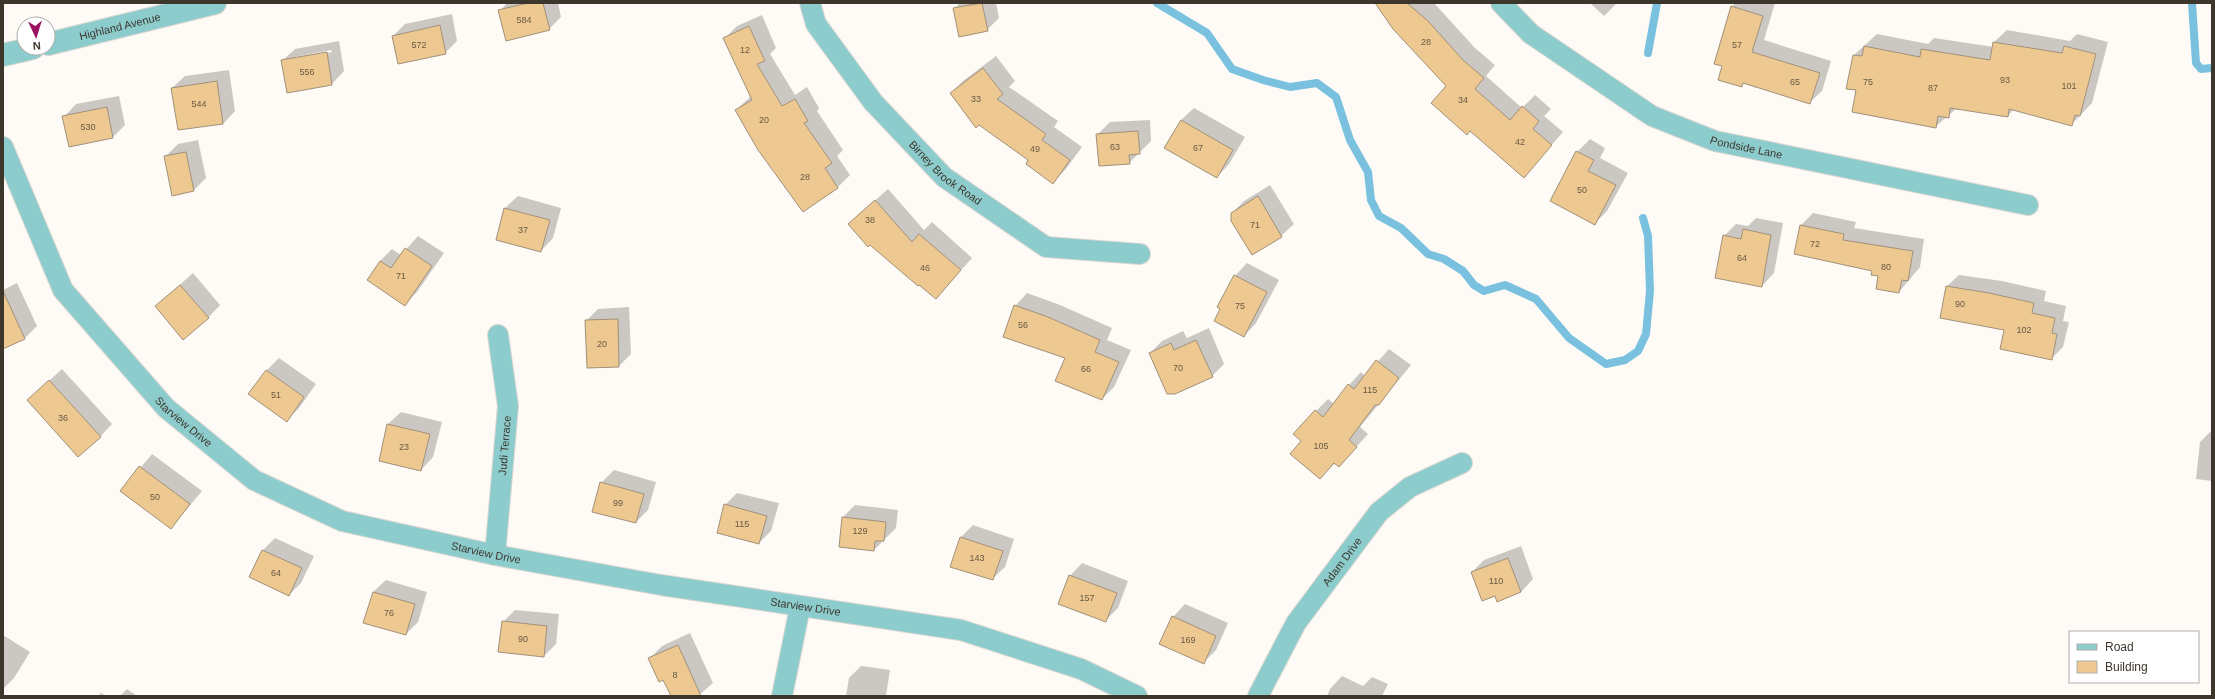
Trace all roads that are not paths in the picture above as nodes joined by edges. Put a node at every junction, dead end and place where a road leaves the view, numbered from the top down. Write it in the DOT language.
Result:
graph roads {
  1 [pos="215,3"];
  2 [pos="810,3"];
  3 [pos="1501,3"];
  4 [pos="56,42"];
  5 [pos="16,52"];
  6 [pos="3,55"];
  7 [pos="3,147"];
  8 [pos="2028,205"];
  9 [pos="1140,254"];
  10 [pos="498,335"];
  11 [pos="1462,463"];
  12 [pos="494,555"];
  13 [pos="800,607"];
  14 [pos="782,696"];
  15 [pos="1138,696"];
  16 [pos="1258,696"];
  1 -- 4 [label="street, Highland Avenue"];
  2 -- 9 [label="street, Birney Brook Road"];
  3 -- 8 [label="street, Pondside Lane"];
  5 -- 6 [label="street"];
  7 -- 12 [label="street, Starview Drive"];
  10 -- 12 [label="street, Judi Terrace"];
  11 -- 16 [label="street, Adam Drive"];
  12 -- 13 [label="street, Starview Drive"];
  13 -- 14 [label="street"];
  13 -- 15 [label="street, Starview Drive"];
}
